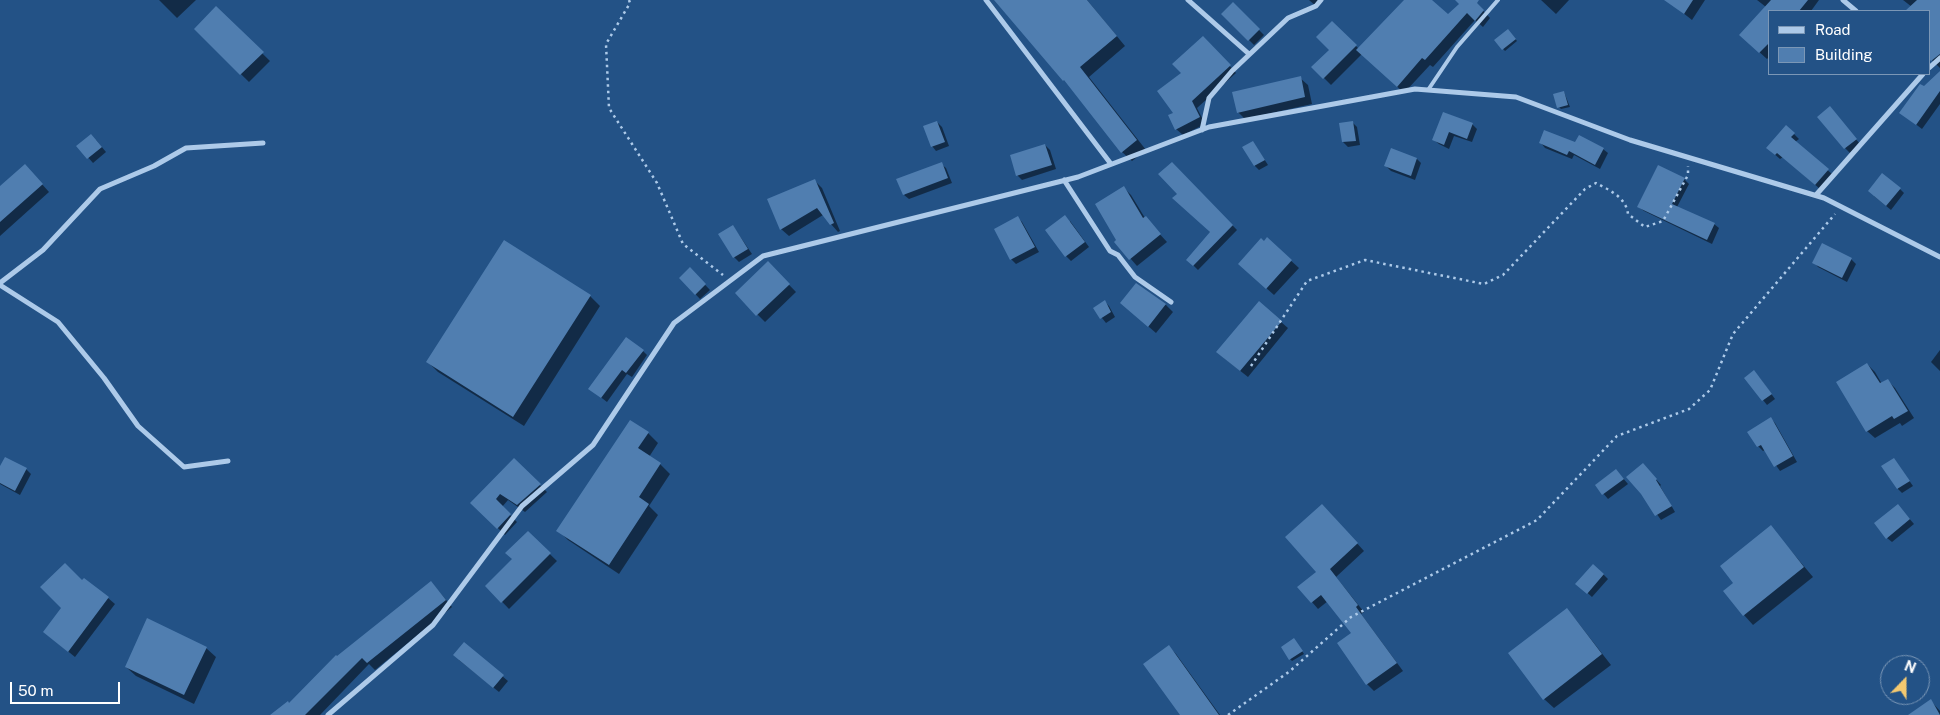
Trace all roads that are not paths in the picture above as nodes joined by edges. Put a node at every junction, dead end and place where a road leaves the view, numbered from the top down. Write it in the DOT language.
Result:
graph roads {
  1 [pos="986,0"];
  2 [pos="1188,0"];
  3 [pos="1321,0"];
  4 [pos="1498,0"];
  5 [pos="1843,0"];
  6 [pos="1855,10"];
  7 [pos="1249,54"];
  8 [pos="1940,58"];
  9 [pos="1930,67"];
  10 [pos="1922,75"];
  11 [pos="1428,90"];
  12 [pos="1202,130"];
  13 [pos="263,143"];
  14 [pos="1110,164"];
  15 [pos="1064,180"];
  16 [pos="1816,195"];
  17 [pos="1940,257"];
  18 [pos="0,284"];
  19 [pos="1171,302"];
  20 [pos="228,461"];
  21 [pos="328,715"];
  1 -- 14 [label="street"];
  2 -- 7 [label="street"];
  3 -- 7 [label="street"];
  4 -- 11 [label="lane"];
  5 -- 6 [label="street"];
  7 -- 12 [label="street"];
  8 -- 9 [label="street"];
  10 -- 16 [label="street"];
  11 -- 12 [label="street"];
  11 -- 16 [label="street"];
  12 -- 14 [label="street"];
  13 -- 18 [label="street"];
  14 -- 15 [label="street"];
  15 -- 19 [label="street"];
  15 -- 21 [label="street"];
  16 -- 17 [label="street"];
  18 -- 20 [label="street"];
}
